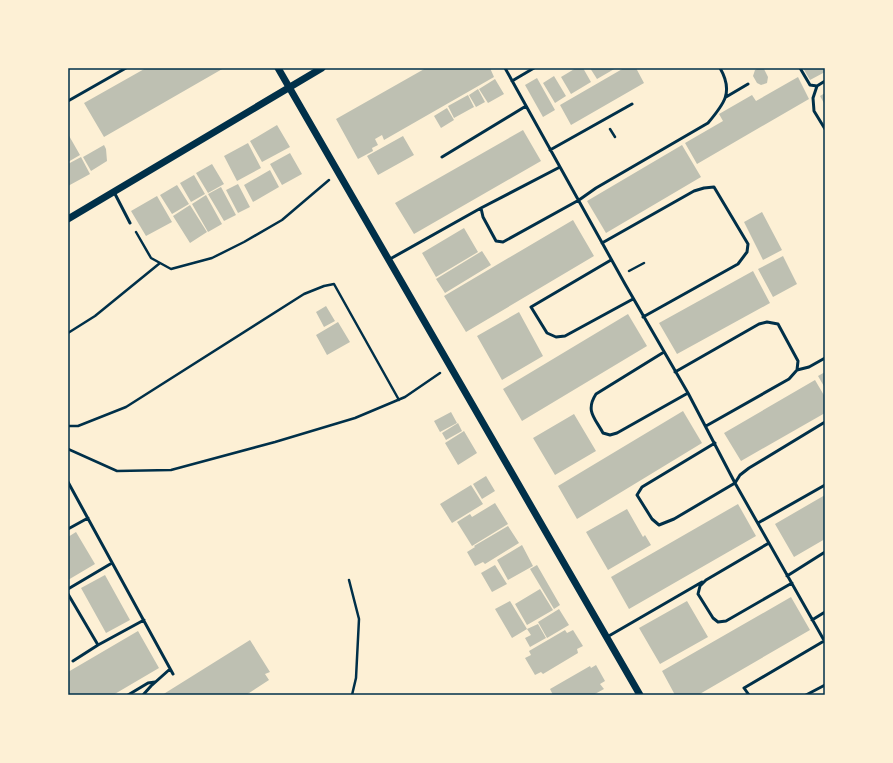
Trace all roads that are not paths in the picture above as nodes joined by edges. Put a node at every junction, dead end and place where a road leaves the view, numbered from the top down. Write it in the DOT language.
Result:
graph roads {
  1 [pos="126,68"];
  2 [pos="278,68"];
  3 [pos="322,68"];
  4 [pos="505,68"];
  5 [pos="534,68"];
  6 [pos="720,68"];
  7 [pos="800,68"];
  8 [pos="512,81"];
  9 [pos="825,81"];
  10 [pos="748,84"];
  11 [pos="817,86"];
  12 [pos="290,87"];
  13 [pos="725,98"];
  14 [pos="68,101"];
  15 [pos="632,104"];
  16 [pos="526,106"];
  17 [pos="825,129"];
  18 [pos="550,150"];
  19 [pos="442,157"];
  20 [pos="560,167"];
  21 [pos="114,192"];
  22 [pos="579,200"];
  23 [pos="481,208"];
  24 [pos="68,219"];
  25 [pos="130,223"];
  26 [pos="602,243"];
  27 [pos="390,259"];
  28 [pos="611,260"];
  29 [pos="633,299"];
  30 [pos="643,317"];
  31 [pos="664,352"];
  32 [pos="825,358"];
  33 [pos="797,370"];
  34 [pos="675,372"];
  35 [pos="688,393"];
  36 [pos="825,422"];
  37 [pos="706,426"];
  38 [pos="715,443"];
  39 [pos="68,482"];
  40 [pos="735,483"];
  41 [pos="825,485"];
  42 [pos="88,518"];
  43 [pos="758,523"];
  44 [pos="68,529"];
  45 [pos="769,543"];
  46 [pos="825,552"];
  47 [pos="112,563"];
  48 [pos="787,576"];
  49 [pos="706,580"];
  50 [pos="792,583"];
  51 [pos="68,589"];
  52 [pos="68,594"];
  53 [pos="825,612"];
  54 [pos="144,620"];
  55 [pos="812,620"];
  56 [pos="606,637"];
  57 [pos="825,641"];
  58 [pos="98,645"];
  59 [pos="74,661"];
  60 [pos="170,669"];
  61 [pos="173,674"];
  62 [pos="155,682"];
  63 [pos="825,685"];
  64 [pos="128,695"];
  65 [pos="143,695"];
  66 [pos="640,695"];
  67 [pos="749,695"];
  68 [pos="806,695"];
  1 -- 14 [label="lane"];
  2 -- 12 [label="street"];
  3 -- 12 [label="street"];
  4 -- 8 [label="lane"];
  5 -- 8 [label="lane"];
  6 -- 13 [label="lane"];
  7 -- 11 [label="lane"];
  8 -- 16 [label="lane"];
  9 -- 11 [label="lane"];
  10 -- 13 [label="lane"];
  11 -- 17 [label="lane"];
  12 -- 21 [label="street"];
  12 -- 27 [label="street"];
  13 -- 22 [label="lane"];
  15 -- 18 [label="lane"];
  16 -- 18 [label="lane"];
  16 -- 19 [label="lane"];
  18 -- 20 [label="lane"];
  20 -- 22 [label="lane"];
  20 -- 23 [label="lane"];
  21 -- 24 [label="street"];
  21 -- 25 [label="lane"];
  22 -- 23 [label="lane"];
  22 -- 26 [label="lane"];
  23 -- 27 [label="lane"];
  26 -- 28 [label="lane"];
  26 -- 30 [label="lane"];
  27 -- 56 [label="street"];
  28 -- 29 [label="lane"];
  28 -- 29 [label="lane"];
  29 -- 30 [label="lane"];
  30 -- 31 [label="lane"];
  31 -- 34 [label="lane"];
  31 -- 35 [label="lane"];
  32 -- 33 [label="lane"];
  33 -- 34 [label="lane"];
  33 -- 37 [label="lane"];
  34 -- 35 [label="lane"];
  35 -- 37 [label="lane"];
  36 -- 40 [label="lane"];
  37 -- 38 [label="lane"];
  38 -- 40 [label="lane"];
  38 -- 40 [label="lane"];
  39 -- 42 [label="lane"];
  40 -- 43 [label="lane"];
  41 -- 43 [label="lane"];
  42 -- 44 [label="lane"];
  42 -- 47 [label="lane"];
  43 -- 45 [label="lane"];
  45 -- 48 [label="lane"];
  45 -- 49 [label="lane"];
  46 -- 48 [label="lane"];
  47 -- 51 [label="lane"];
  47 -- 54 [label="lane"];
  48 -- 50 [label="lane"];
  49 -- 50 [label="lane"];
  49 -- 56 [label="lane"];
  50 -- 55 [label="lane"];
  52 -- 58 [label="lane"];
  53 -- 55 [label="lane"];
  54 -- 58 [label="lane"];
  54 -- 60 [label="lane"];
  55 -- 57 [label="lane"];
  56 -- 66 [label="street"];
  57 -- 67 [label="lane"];
  58 -- 59 [label="lane"];
  60 -- 61 [label="lane"];
  60 -- 62 [label="lane"];
  62 -- 64 [label="lane"];
  62 -- 65 [label="lane"];
  63 -- 68 [label="lane"];
}
